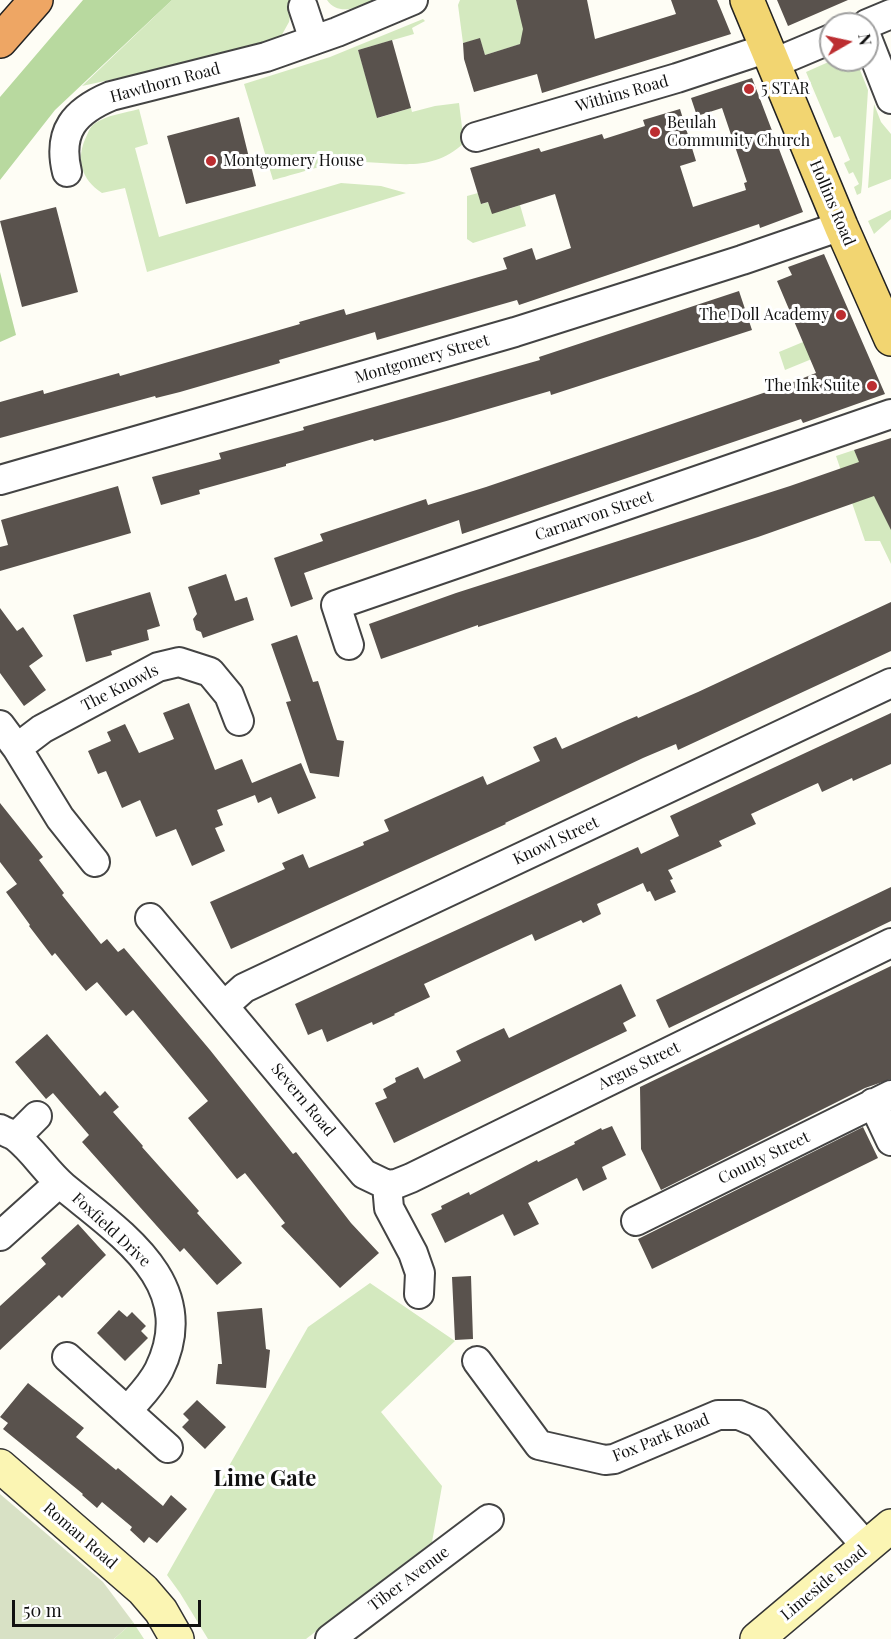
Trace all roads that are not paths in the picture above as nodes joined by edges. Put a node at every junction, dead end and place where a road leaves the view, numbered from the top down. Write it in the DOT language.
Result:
graph roads {
  1 [pos="36,0"];
  2 [pos="413,0"];
  3 [pos="747,0"];
  4 [pos="303,7"];
  5 [pos="314,40"];
  6 [pos="0,41"];
  7 [pos="819,42"];
  8 [pos="771,55"];
  9 [pos="879,68"];
  10 [pos="891,99"];
  11 [pos="476,137"];
  12 [pos="67,172"];
  13 [pos="841,226"];
  14 [pos="891,339"];
  15 [pos="891,414"];
  16 [pos="0,480"];
  17 [pos="350,645"];
  18 [pos="891,682"];
  19 [pos="239,721"];
  20 [pos="0,724"];
  21 [pos="17,748"];
  22 [pos="95,862"];
  23 [pos="150,918"];
  24 [pos="891,943"];
  25 [pos="225,1005"];
  26 [pos="882,1099"];
  27 [pos="36,1116"];
  28 [pos="8,1133"];
  29 [pos="891,1141"];
  30 [pos="58,1183"];
  31 [pos="387,1185"];
  32 [pos="636,1221"];
  33 [pos="0,1236"];
  34 [pos="419,1294"];
  35 [pos="68,1357"];
  36 [pos="477,1361"];
  37 [pos="128,1410"];
  38 [pos="168,1448"];
  39 [pos="0,1466"];
  40 [pos="489,1519"];
  41 [pos="891,1526"];
  42 [pos="867,1547"];
  43 [pos="177,1639"];
  44 [pos="330,1639"];
  45 [pos="757,1639"];
  1 -- 6 [label="highway"];
  2 -- 5 [label="street, Hawthorn Road"];
  3 -- 8 [label="main road, Hollins Road"];
  4 -- 5 [label="street"];
  5 -- 12 [label="street, Hawthorn Road"];
  7 -- 8 [label="street, Withins Road"];
  8 -- 11 [label="street, Withins Road"];
  8 -- 13 [label="main road, Hollins Road"];
  9 -- 10 [label="street"];
  13 -- 14 [label="main road, Hollins Road"];
  13 -- 16 [label="street, Montgomery Street"];
  15 -- 17 [label="street, Carnarvon Street"];
  18 -- 25 [label="street, Knowl Street"];
  19 -- 21 [label="street, The Knowls"];
  20 -- 21 [label="street"];
  21 -- 22 [label="street"];
  23 -- 25 [label="street, Severn Road"];
  24 -- 31 [label="street, Argus Street"];
  25 -- 31 [label="street, Severn Road"];
  26 -- 29 [label="street"];
  26 -- 32 [label="street, County Street"];
  27 -- 28 [label="street, Foxfield Drive"];
  28 -- 30 [label="street, Foxfield Drive"];
  30 -- 33 [label="street, Foxfield Drive"];
  30 -- 37 [label="street, Foxfield Drive"];
  31 -- 34 [label="street"];
  35 -- 37 [label="street"];
  36 -- 42 [label="street, Fox Park Road"];
  37 -- 38 [label="street"];
  39 -- 43 [label="street, Roman Road"];
  40 -- 44 [label="street, Tiber Avenue"];
  41 -- 42 [label="street, Limeside Road"];
  42 -- 45 [label="street, Limeside Road"];
}
